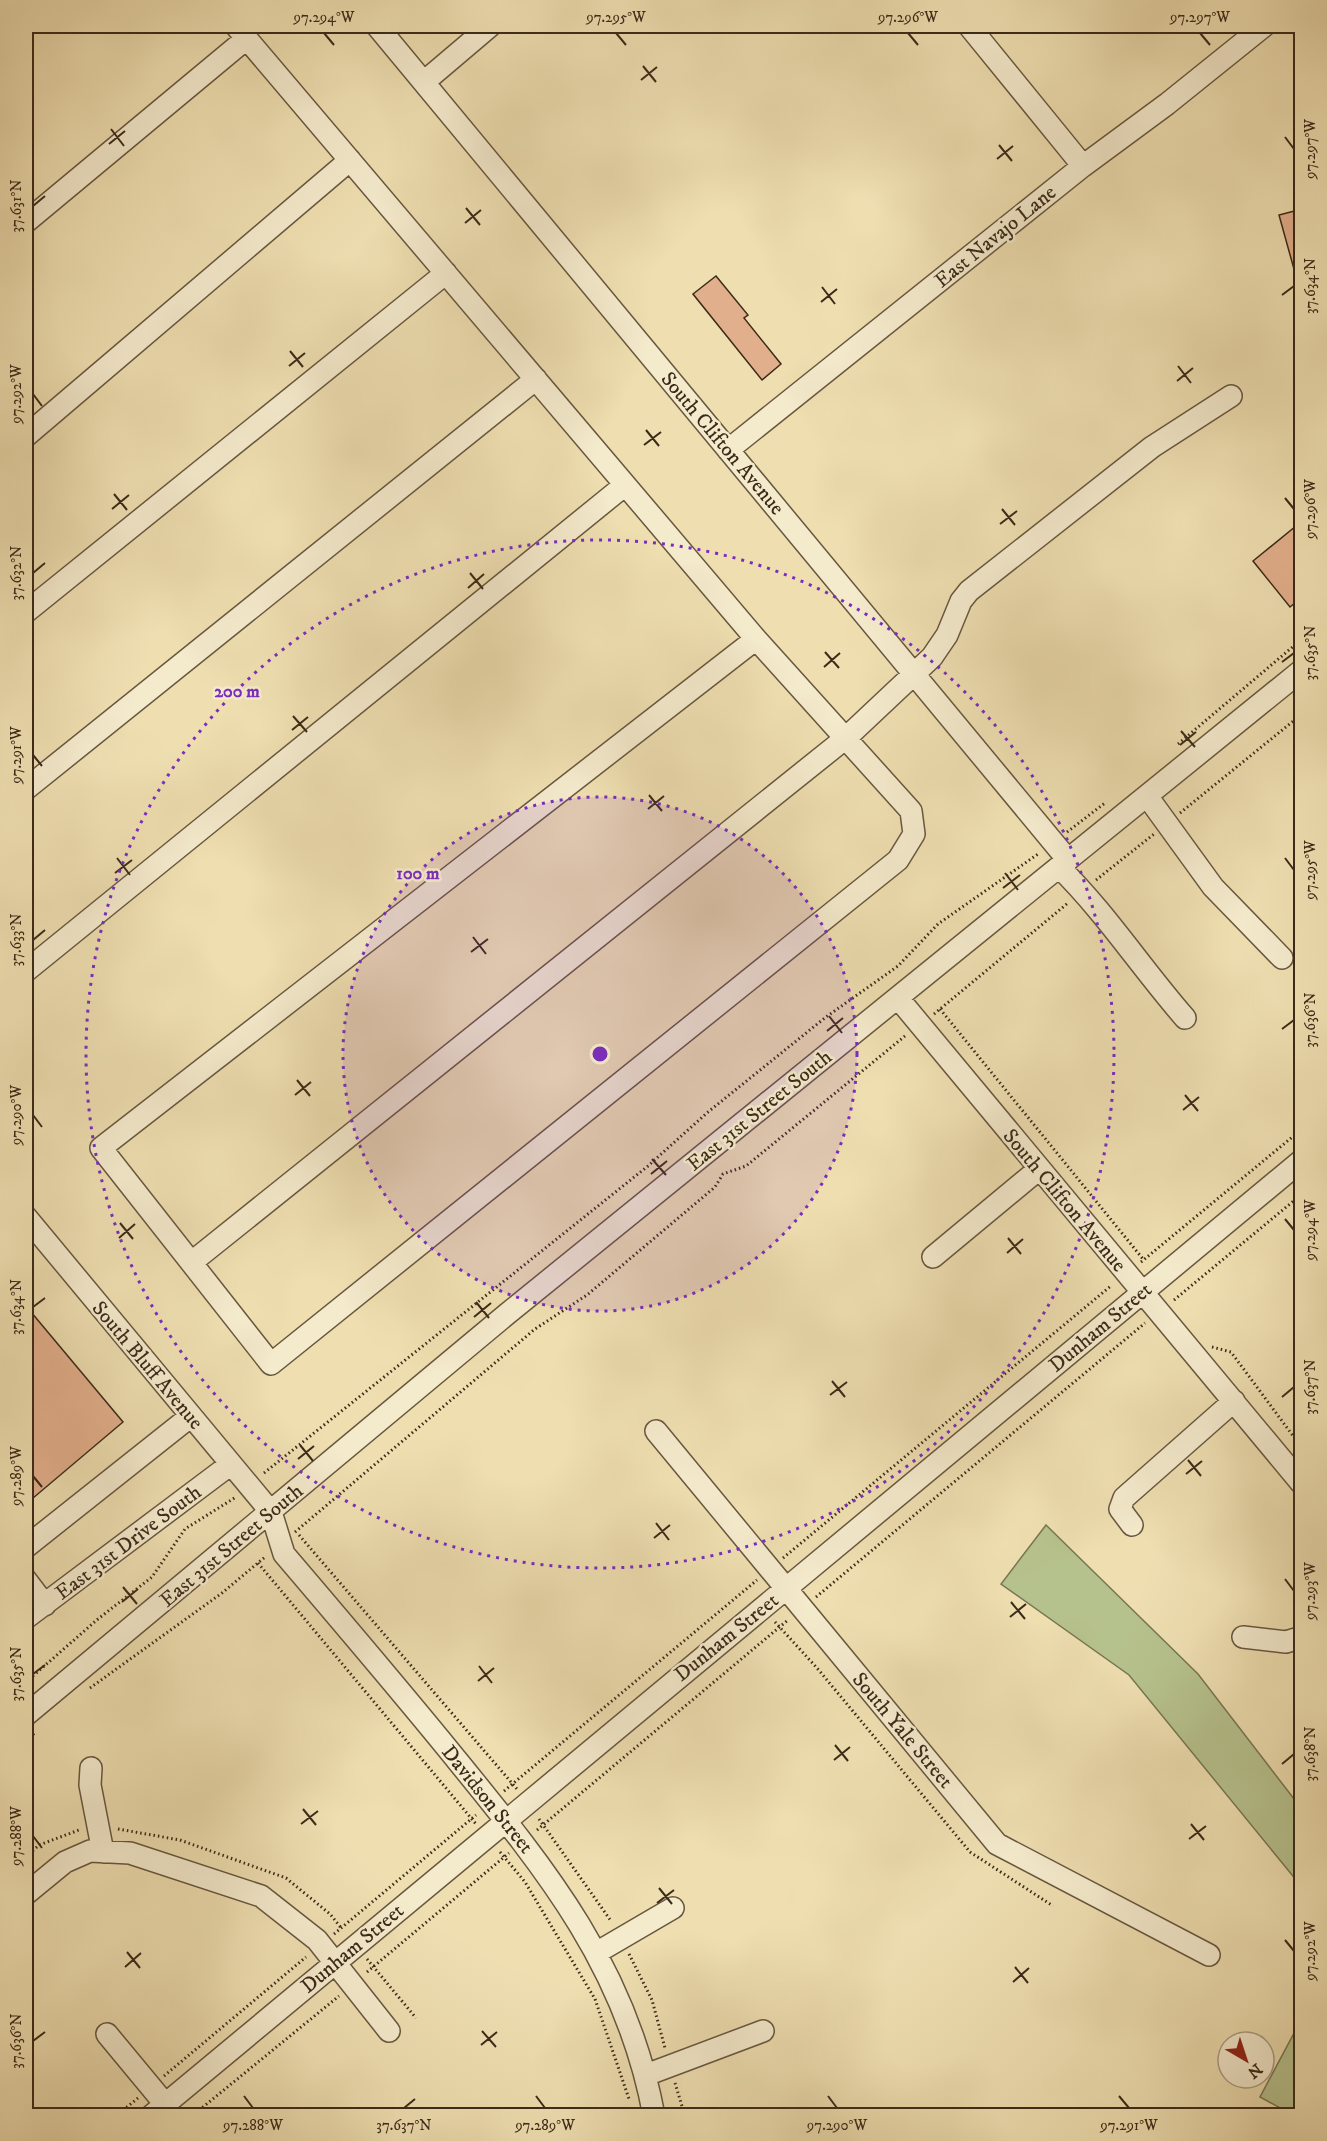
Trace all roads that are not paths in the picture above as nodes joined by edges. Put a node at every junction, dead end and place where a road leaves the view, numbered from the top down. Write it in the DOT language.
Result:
graph roads {
  1 [pos="377,26"];
  2 [pos="490,26"];
  3 [pos="969,26"];
  4 [pos="1264,26"];
  5 [pos="241,32"];
  6 [pos="424,82"];
  7 [pos="350,160"];
  8 [pos="1083,166"];
  9 [pos="26,222"];
  10 [pos="446,273"];
  11 [pos="536,379"];
  12 [pos="1231,396"];
  13 [pos="26,436"];
  14 [pos="728,450"];
  15 [pos="625,485"];
  16 [pos="26,612"];
  17 [pos="756,639"];
  18 [pos="1302,670"];
  19 [pos="913,673"];
  20 [pos="847,737"];
  21 [pos="26,789"];
  22 [pos="1147,796"];
  23 [pos="1064,864"];
  24 [pos="1282,958"];
  25 [pos="26,971"];
  26 [pos="898,998"];
  27 [pos="1185,1018"];
  28 [pos="1302,1160"];
  29 [pos="1039,1169"];
  30 [pos="26,1217"];
  31 [pos="933,1257"];
  32 [pos="192,1262"];
  33 [pos="1142,1293"];
  34 [pos="1234,1401"];
  35 [pos="191,1416"];
  36 [pos="656,1431"];
  37 [pos="231,1464"];
  38 [pos="1302,1484"];
  39 [pos="271,1512"];
  40 [pos="1132,1525"];
  41 [pos="26,1547"];
  42 [pos="26,1580"];
  43 [pos="786,1588"];
  44 [pos="45,1605"];
  45 [pos="26,1618"];
  46 [pos="1243,1637"];
  47 [pos="1302,1637"];
  48 [pos="34,1720"];
  49 [pos="91,1768"];
  50 [pos="506,1820"];
  51 [pos="103,1852"];
  52 [pos="26,1894"];
  53 [pos="673,1908"];
  54 [pos="596,1953"];
  55 [pos="1209,1955"];
  56 [pos="335,1962"];
  57 [pos="389,2031"];
  58 [pos="763,2031"];
  59 [pos="107,2034"];
  60 [pos="646,2074"];
  61 [pos="158,2109"];
  62 [pos="654,2115"];
  1 -- 6 [label="street, South Clifton Avenue"];
  2 -- 6 [label="street"];
  3 -- 8 [label="street"];
  4 -- 8 [label="street, East Navajo Lane"];
  5 -- 7 [label="street"];
  5 -- 9 [label="street"];
  6 -- 14 [label="street, South Clifton Avenue"];
  7 -- 10 [label="street"];
  7 -- 13 [label="street"];
  8 -- 14 [label="street, East Navajo Lane"];
  10 -- 11 [label="street"];
  10 -- 16 [label="street"];
  11 -- 15 [label="street"];
  11 -- 21 [label="street"];
  12 -- 19 [label="street"];
  14 -- 19 [label="street, South Clifton Avenue"];
  15 -- 17 [label="street"];
  15 -- 25 [label="street"];
  17 -- 20 [label="street"];
  17 -- 32 [label="street"];
  18 -- 22 [label="street, East 31st Street South"];
  19 -- 20 [label="street"];
  19 -- 23 [label="street, South Clifton Avenue"];
  20 -- 32 [label="street"];
  20 -- 32 [label="street"];
  22 -- 23 [label="street, East 31st Street South"];
  22 -- 24 [label="street"];
  23 -- 26 [label="street, East 31st Street South"];
  23 -- 27 [label="street, South Clifton Avenue"];
  26 -- 29 [label="street, South Clifton Avenue"];
  26 -- 39 [label="street, East 31st Street South"];
  28 -- 33 [label="street, Dunham Street"];
  29 -- 31 [label="street"];
  29 -- 33 [label="street, South Clifton Avenue"];
  30 -- 35 [label="street, South Bluff Avenue"];
  33 -- 34 [label="street, South Clifton Avenue"];
  33 -- 43 [label="street, Dunham Street"];
  34 -- 38 [label="street, South Clifton Avenue"];
  34 -- 40 [label="street"];
  35 -- 37 [label="street, South Bluff Avenue"];
  35 -- 41 [label="street"];
  36 -- 43 [label="street, South Yale Street"];
  37 -- 39 [label="street, South Bluff Avenue"];
  37 -- 44 [label="street, East 31st Drive South"];
  39 -- 48 [label="street, East 31st Street South"];
  39 -- 50 [label="street, Davidson Street"];
  42 -- 44 [label="street"];
  43 -- 50 [label="street, Dunham Street"];
  43 -- 55 [label="street, South Yale Street"];
  44 -- 45 [label="street, East 31st Drive South"];
  46 -- 47 [label="street"];
  49 -- 51 [label="street"];
  50 -- 54 [label="street, Davidson Street"];
  50 -- 56 [label="street, Dunham Street"];
  51 -- 52 [label="street"];
  51 -- 56 [label="street"];
  53 -- 54 [label="street"];
  54 -- 60 [label="street, Davidson Street"];
  56 -- 57 [label="street"];
  56 -- 61 [label="street, Dunham Street"];
  58 -- 60 [label="street"];
  59 -- 61 [label="street"];
  60 -- 62 [label="street, Davidson Street"];
}
